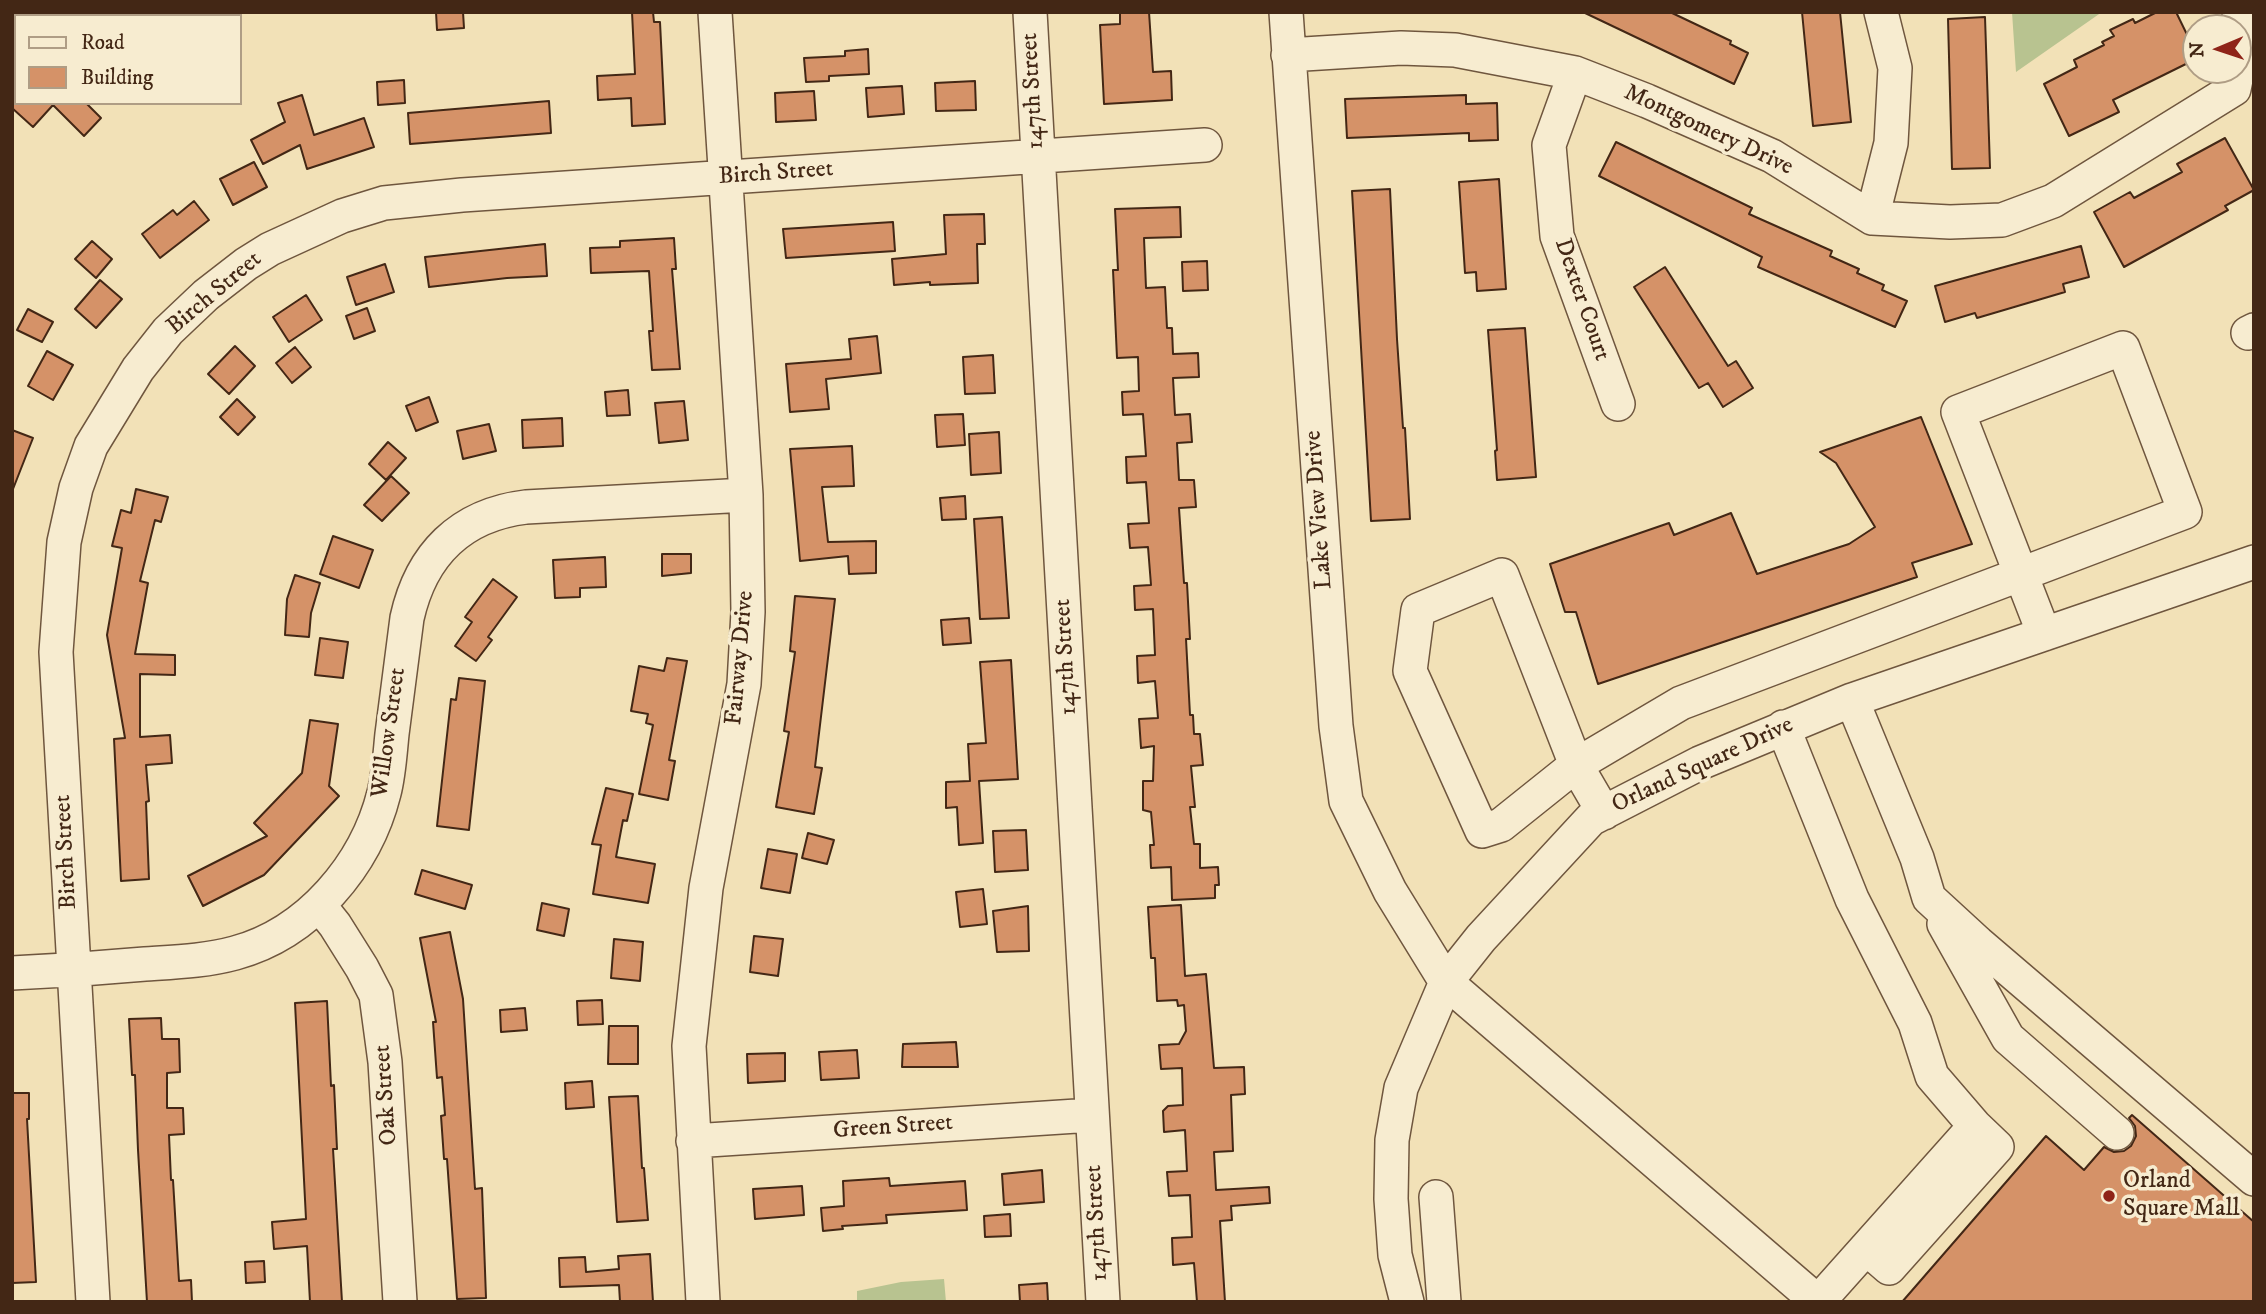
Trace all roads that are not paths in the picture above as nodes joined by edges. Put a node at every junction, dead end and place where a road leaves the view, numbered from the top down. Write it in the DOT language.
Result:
graph roads {
  1 [pos="715,12"];
  2 [pos="1030,12"];
  3 [pos="1286,12"];
  4 [pos="1881,12"];
  5 [pos="1288,55"];
  6 [pos="1575,73"];
  7 [pos="2233,84"];
  8 [pos="1205,145"];
  9 [pos="1038,158"];
  10 [pos="725,177"];
  11 [pos="1872,218"];
  12 [pos="1618,404"];
  13 [pos="746,495"];
  14 [pos="2254,562"];
  15 [pos="2021,575"];
  16 [pos="2044,634"];
  17 [pos="1852,700"];
  18 [pos="1783,727"];
  19 [pos="1576,765"];
  20 [pos="1604,813"];
  21 [pos="1929,898"];
  22 [pos="319,905"];
  23 [pos="74,970"];
  24 [pos="12,973"];
  25 [pos="1447,982"];
  26 [pos="1093,1115"];
  27 [pos="2117,1133"];
  28 [pos="693,1141"];
  29 [pos="2254,1179"];
  30 [pos="1436,1196"];
  31 [pos="93,1302"];
  32 [pos="400,1302"];
  33 [pos="703,1302"];
  34 [pos="1103,1302"];
  35 [pos="1407,1302"];
  36 [pos="1444,1302"];
  37 [pos="1818,1302"];
  1 -- 10 [label="street, Fairway Drive"];
  2 -- 9 [label="street, 147th Street"];
  3 -- 5 [label="street, Lake View Drive"];
  4 -- 11 [label="street"];
  5 -- 6 [label="street, Montgomery Drive"];
  5 -- 25 [label="street, Lake View Drive"];
  6 -- 11 [label="street, Montgomery Drive"];
  6 -- 12 [label="street, Dexter Court"];
  7 -- 11 [label="street, Montgomery Drive"];
  8 -- 9 [label="street, Birch Street"];
  9 -- 10 [label="street, Birch Street"];
  9 -- 26 [label="street, 147th Street"];
  10 -- 13 [label="street, Fairway Drive"];
  10 -- 23 [label="street, Birch Street"];
  13 -- 22 [label="street, Willow Street"];
  13 -- 28 [label="street, Fairway Drive"];
  14 -- 16 [label="street, Orland Square Drive"];
  15 -- 15 [label="street"];
  15 -- 16 [label="street"];
  15 -- 19 [label="street"];
  16 -- 17 [label="street, Orland Square Drive"];
  17 -- 18 [label="street, Orland Square Drive"];
  17 -- 21 [label="street"];
  18 -- 20 [label="street, Orland Square Drive"];
  18 -- 37 [label="street"];
  19 -- 19 [label="street"];
  19 -- 20 [label="street"];
  20 -- 25 [label="street, Orland Square Drive"];
  21 -- 27 [label="street"];
  21 -- 29 [label="street"];
  22 -- 23 [label="street, Willow Street"];
  22 -- 32 [label="street, Oak Street"];
  23 -- 24 [label="street, Willow Street"];
  23 -- 31 [label="street, Birch Street"];
  25 -- 35 [label="street, Orland Square Drive"];
  25 -- 37 [label="street, Lake View Drive"];
  26 -- 28 [label="street, Green Street"];
  26 -- 34 [label="street, 147th Street"];
  28 -- 33 [label="street, Fairway Drive"];
  30 -- 36 [label="street"];
}
